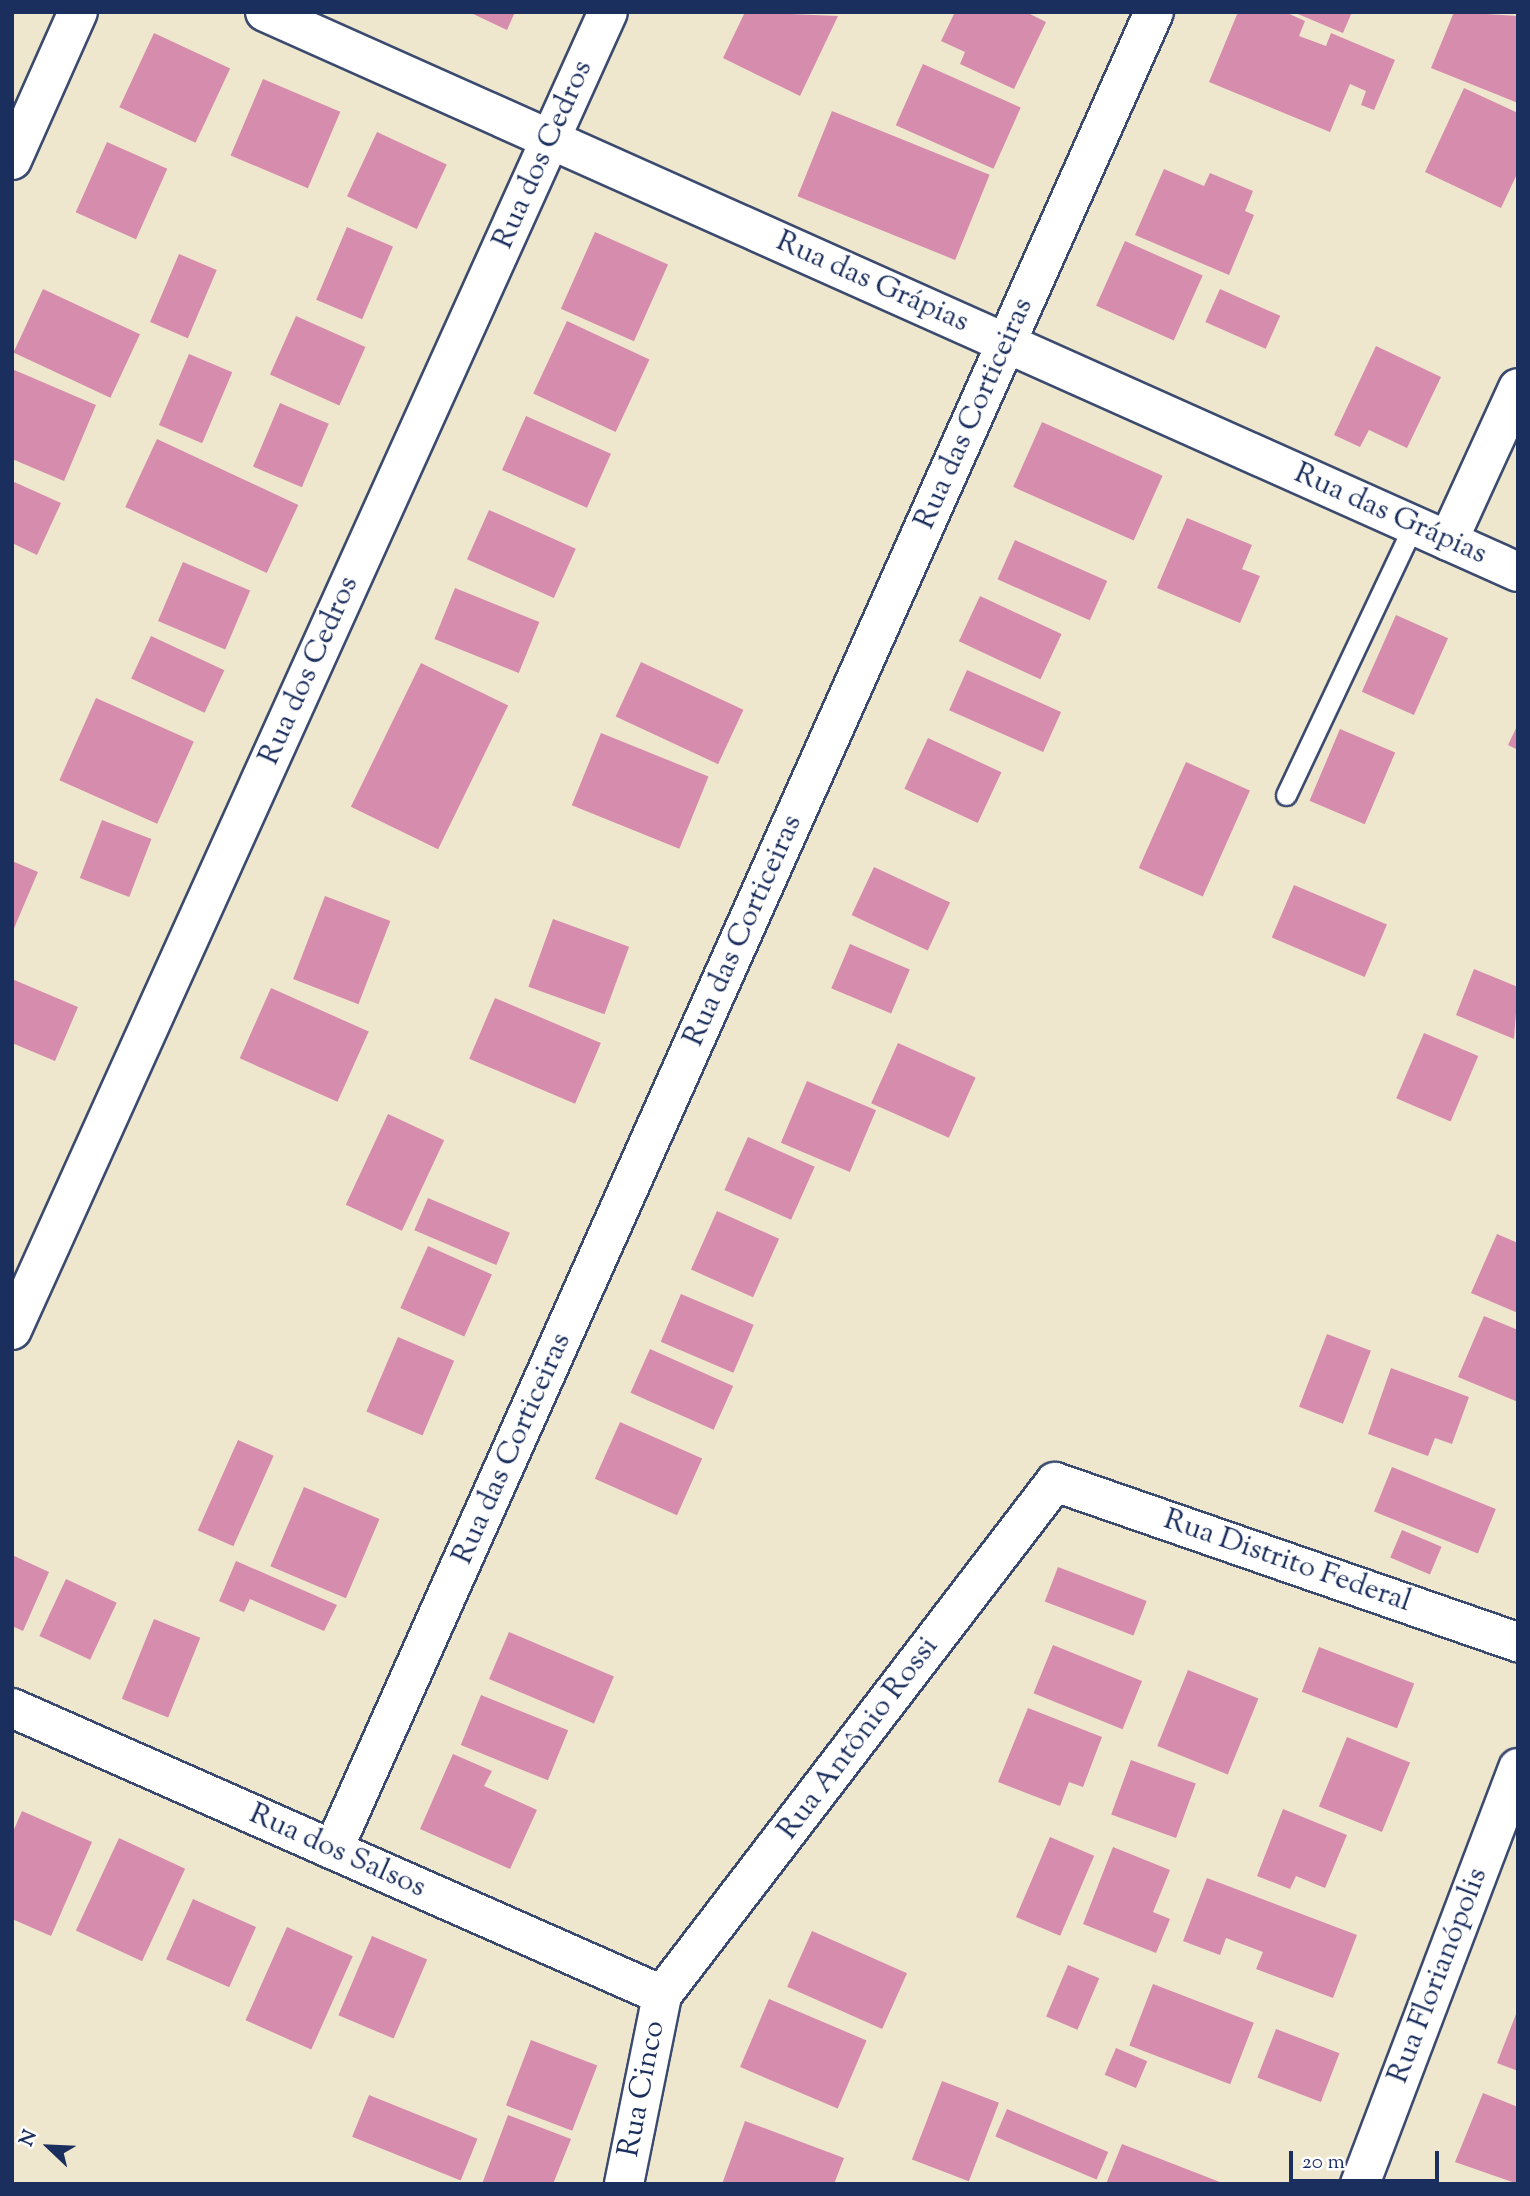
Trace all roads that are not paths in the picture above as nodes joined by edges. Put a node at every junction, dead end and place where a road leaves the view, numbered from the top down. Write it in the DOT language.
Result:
graph roads {
  1 [pos="78,12"];
  2 [pos="265,12"];
  3 [pos="608,12"];
  4 [pos="1154,12"];
  5 [pos="551,140"];
  6 [pos="12,160"];
  7 [pos="1007,343"];
  8 [pos="1518,388"];
  9 [pos="1413,526"];
  10 [pos="1448,541"];
  11 [pos="1518,572"];
  12 [pos="1286,795"];
  13 [pos="12,1331"];
  14 [pos="1055,1482"];
  15 [pos="1518,1642"];
  16 [pos="12,1709"];
  17 [pos="1518,1768"];
  18 [pos="333,1850"];
  19 [pos="662,1995"];
  20 [pos="624,2184"];
  21 [pos="1360,2184"];
  1 -- 6 [label="street"];
  2 -- 5 [label="street, Rua das Grápias"];
  3 -- 5 [label="street, Rua dos Cedros"];
  4 -- 7 [label="street, Rua das Corticeiras"];
  5 -- 7 [label="street, Rua das Grápias"];
  5 -- 13 [label="street, Rua dos Cedros"];
  7 -- 9 [label="street, Rua das Grápias"];
  7 -- 18 [label="street, Rua das Corticeiras"];
  8 -- 10 [label="street"];
  9 -- 10 [label="street, Rua das Grápias"];
  9 -- 12 [label="lane"];
  10 -- 11 [label="street, Rua das Grápias"];
  14 -- 15 [label="street, Rua Distrito Federal"];
  14 -- 19 [label="street, Rua Antônio Rossi"];
  16 -- 18 [label="street, Rua dos Salsos"];
  17 -- 21 [label="street, Rua Florianópolis"];
  18 -- 19 [label="street, Rua dos Salsos"];
  19 -- 20 [label="street, Rua Cinco"];
}
